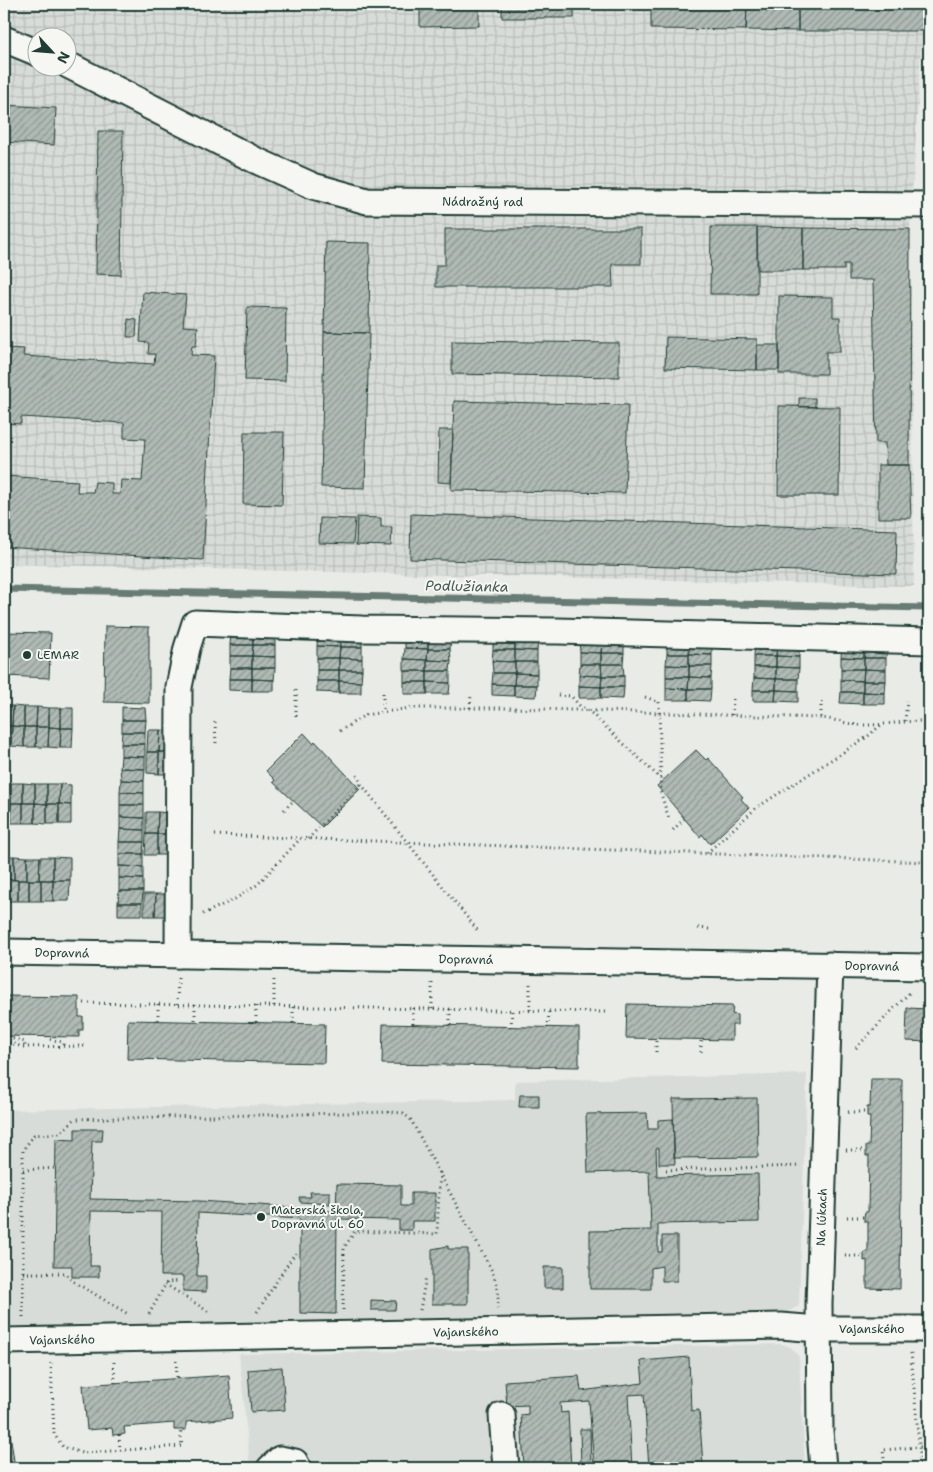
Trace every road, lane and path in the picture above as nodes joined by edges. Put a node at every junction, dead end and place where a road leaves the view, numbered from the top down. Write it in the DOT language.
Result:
graph roads {
  1 [pos="4,40"];
  2 [pos="28,49"];
  3 [pos="78,69"];
  4 [pos="929,205"];
  5 [pos="929,641"];
  6 [pos="296,690"];
  7 [pos="383,693"];
  8 [pos="471,694"];
  9 [pos="558,696"];
  10 [pos="645,696"];
  11 [pos="733,699"];
  12 [pos="821,701"];
  13 [pos="907,701"];
  14 [pos="470,708"];
  15 [pos="589,711"];
  16 [pos="383,712"];
  17 [pos="660,713"];
  18 [pos="732,715"];
  19 [pos="296,716"];
  20 [pos="821,718"];
  21 [pos="905,721"];
  22 [pos="929,721"];
  23 [pos="214,722"];
  24 [pos="881,724"];
  25 [pos="340,731"];
  26 [pos="216,744"];
  27 [pos="357,775"];
  28 [pos="661,779"];
  29 [pos="362,784"];
  30 [pos="293,801"];
  31 [pos="284,810"];
  32 [pos="668,819"];
  33 [pos="684,819"];
  34 [pos="673,830"];
  35 [pos="215,835"];
  36 [pos="300,839"];
  37 [pos="308,839"];
  38 [pos="407,842"];
  39 [pos="707,853"];
  40 [pos="929,862"];
  41 [pos="178,928"];
  42 [pos="698,928"];
  43 [pos="709,929"];
  44 [pos="478,931"];
  45 [pos="4,952"];
  46 [pos="178,955"];
  47 [pos="830,965"];
  48 [pos="923,976"];
  49 [pos="84,1003"];
  50 [pos="158,1004"];
  51 [pos="195,1004"];
  52 [pos="256,1006"];
  53 [pos="294,1006"];
  54 [pos="413,1008"];
  55 [pos="450,1009"];
  56 [pos="512,1010"];
  57 [pos="549,1011"];
  58 [pos="605,1012"];
  59 [pos="158,1020"];
  60 [pos="196,1021"];
  61 [pos="256,1022"];
  62 [pos="293,1023"];
  63 [pos="413,1025"];
  64 [pos="450,1026"];
  65 [pos="511,1027"];
  66 [pos="548,1028"];
  67 [pos="10,1036"];
  68 [pos="48,1036"];
  69 [pos="656,1039"];
  70 [pos="701,1039"];
  71 [pos="4,1041"];
  72 [pos="63,1046"];
  73 [pos="84,1046"];
  74 [pos="26,1047"];
  75 [pos="856,1048"];
  76 [pos="656,1052"];
  77 [pos="701,1052"];
  78 [pos="857,1112"];
  79 [pos="867,1112"];
  80 [pos="855,1150"];
  81 [pos="866,1150"];
  82 [pos="824,1166"];
  83 [pos="56,1168"];
  84 [pos="23,1170"];
  85 [pos="440,1170"];
  86 [pos="666,1170"];
  87 [pos="864,1216"];
  88 [pos="854,1217"];
  89 [pos="300,1252"];
  90 [pos="853,1256"];
  91 [pos="864,1256"];
  92 [pos="23,1273"];
  93 [pos="426,1276"];
  94 [pos="180,1281"];
  95 [pos="165,1284"];
  96 [pos="214,1315"];
  97 [pos="148,1316"];
  98 [pos="419,1316"];
  99 [pos="136,1318"];
  100 [pos="343,1318"];
  101 [pos="252,1319"];
  102 [pos="818,1329"];
  103 [pos="919,1330"];
  104 [pos="498,1332"];
  105 [pos="50,1340"];
  106 [pos="14,1341"];
  107 [pos="176,1366"];
  108 [pos="114,1372"];
  109 [pos="177,1378"];
  110 [pos="114,1383"];
  111 [pos="502,1414"];
  112 [pos="180,1430"];
  113 [pos="119,1434"];
  114 [pos="929,1446"];
  115 [pos="920,1447"];
  116 [pos="120,1450"];
  117 [pos="270,1468"];
  118 [pos="298,1468"];
  119 [pos="506,1468"];
  120 [pos="823,1468"];
  121 [pos="885,1468"];
  122 [pos="921,1468"];
  1 -- 2 [label="street"];
  3 -- 4 [label="street, Nádražný rad"];
  5 -- 41 [label="street"];
  6 -- 19 [label="path"];
  7 -- 16 [label="path"];
  8 -- 14 [label="path"];
  9 -- 15 [label="path"];
  10 -- 17 [label="path"];
  11 -- 18 [label="path"];
  12 -- 20 [label="path"];
  13 -- 21 [label="path"];
  14 -- 15 [label="path"];
  14 -- 16 [label="path"];
  15 -- 17 [label="path"];
  15 -- 28 [label="path"];
  16 -- 25 [label="path"];
  17 -- 18 [label="path"];
  17 -- 28 [label="path"];
  18 -- 20 [label="path"];
  20 -- 24 [label="path"];
  21 -- 22 [label="path"];
  21 -- 24 [label="path"];
  23 -- 26 [label="path"];
  24 -- 39 [label="path"];
  27 -- 29 [label="path"];
  28 -- 32 [label="path"];
  29 -- 37 [label="path"];
  29 -- 38 [label="path"];
  30 -- 31 [label="path"];
  33 -- 34 [label="path"];
  35 -- 36 [label="path"];
  36 -- 37 [label="path"];
  36 -- 41 [label="path"];
  37 -- 38 [label="path"];
  38 -- 39 [label="path"];
  38 -- 44 [label="path"];
  39 -- 40 [label="path"];
  41 -- 46 [label="street"];
  42 -- 43 [label="path"];
  45 -- 46 [label="street, Dopravná"];
  46 -- 47 [label="street, Dopravná"];
  47 -- 48 [label="street, Dopravná"];
  47 -- 82 [label="street, Na lúkach"];
  48 -- 75 [label="path"];
  49 -- 50 [label="path"];
  50 -- 51 [label="path"];
  50 -- 59 [label="path"];
  51 -- 52 [label="path"];
  51 -- 60 [label="path"];
  52 -- 53 [label="path"];
  52 -- 61 [label="path"];
  53 -- 54 [label="path"];
  53 -- 62 [label="path"];
  54 -- 55 [label="path"];
  54 -- 63 [label="path"];
  55 -- 56 [label="path"];
  55 -- 64 [label="path"];
  56 -- 57 [label="path"];
  56 -- 65 [label="path"];
  57 -- 58 [label="path"];
  57 -- 66 [label="path"];
  67 -- 74 [label="path"];
  68 -- 72 [label="path"];
  69 -- 76 [label="path"];
  70 -- 77 [label="path"];
  71 -- 74 [label="path"];
  72 -- 73 [label="path"];
  72 -- 74 [label="path"];
  78 -- 79 [label="path"];
  80 -- 81 [label="path"];
  82 -- 86 [label="path"];
  82 -- 102 [label="street, Na lúkach"];
  83 -- 84 [label="path"];
  84 -- 85 [label="path"];
  84 -- 92 [label="path"];
  85 -- 100 [label="path"];
  85 -- 104 [label="path"];
  87 -- 88 [label="path"];
  89 -- 101 [label="path"];
  90 -- 91 [label="path"];
  92 -- 99 [label="path"];
  92 -- 106 [label="path"];
  93 -- 98 [label="path"];
  94 -- 95 [label="path"];
  95 -- 96 [label="path"];
  95 -- 97 [label="path"];
  102 -- 103 [label="street, Vajanského"];
  102 -- 104 [label="street, Vajanského"];
  102 -- 120 [label="street, Na lúkach"];
  103 -- 115 [label="path"];
  104 -- 105 [label="street, Vajanského"];
  105 -- 106 [label="street, Vajanského"];
  105 -- 116 [label="path"];
  107 -- 109 [label="path"];
  108 -- 110 [label="path"];
  111 -- 119 [label="street"];
  112 -- 116 [label="path"];
  113 -- 116 [label="path"];
  114 -- 115 [label="path"];
  115 -- 121 [label="path"];
  115 -- 122 [label="path"];
  117 -- 118 [label="street"];
}
